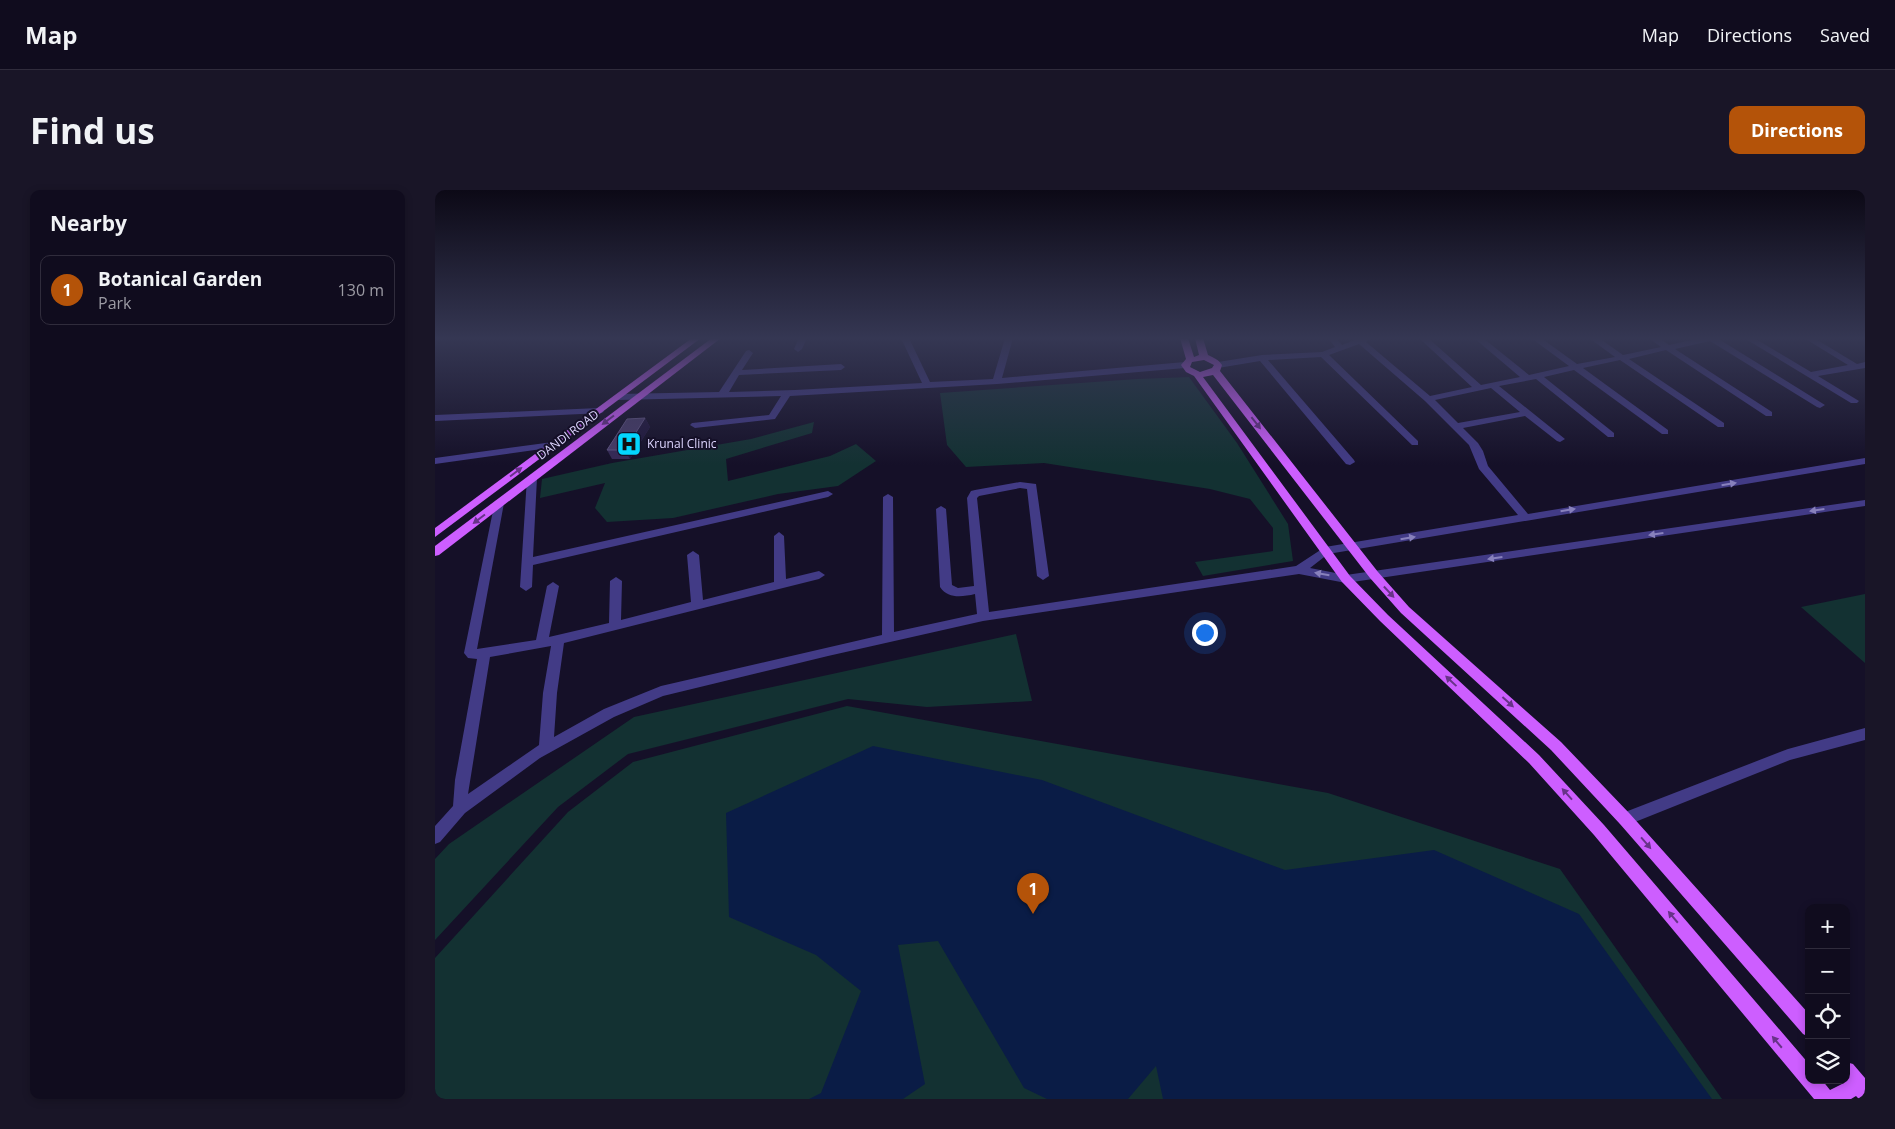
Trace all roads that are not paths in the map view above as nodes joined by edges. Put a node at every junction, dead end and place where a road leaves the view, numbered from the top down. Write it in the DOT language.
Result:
graph roads {
  1 [pos="639,380"];
  2 [pos="661,380"];
  3 [pos="731,380"];
  4 [pos="925,380"];
  5 [pos="1003,380"];
  6 [pos="1202,380"];
  7 [pos="1226,380"];
  8 [pos="1280,380"];
  9 [pos="1350,380"];
  10 [pos="1409,380"];
  11 [pos="1471,380"];
  12 [pos="1515,380"];
  13 [pos="1544,380"];
  14 [pos="1594,380"];
  15 [pos="1654,380"];
  16 [pos="1718,380"];
  17 [pos="1780,380"];
  18 [pos="1818,380"];
  19 [pos="997,381"];
  20 [pos="927,385"];
  21 [pos="1492,385"];
  22 [pos="1479,388"];
  23 [pos="787,394"];
  24 [pos="722,395"];
  25 [pos="640,396"];
  26 [pos="617,397"];
  27 [pos="1428,398"];
  28 [pos="1854,401"];
  29 [pos="1820,405"];
  30 [pos="599,411"];
  31 [pos="1527,412"];
  32 [pos="1769,414"];
  33 [pos="435,418"];
  34 [pos="695,425"];
  35 [pos="1721,425"];
  36 [pos="1456,426"];
  37 [pos="1665,432"];
  38 [pos="1611,435"];
  39 [pos="1560,439"];
  40 [pos="1415,443"];
  41 [pos="553,445"];
  42 [pos="435,461"];
  43 [pos="1865,461"];
  44 [pos="1350,462"];
  45 [pos="532,478"];
  46 [pos="828,494"];
  47 [pos="887,497"];
  48 [pos="499,503"];
  49 [pos="1865,503"];
  50 [pos="941,509"];
  51 [pos="1525,517"];
  52 [pos="435,533"];
  53 [pos="779,536"];
  54 [pos="1353,546"];
  55 [pos="1325,551"];
  56 [pos="435,552"];
  57 [pos="693,555"];
  58 [pos="528,562"];
  59 [pos="1299,570"];
  60 [pos="819,575"];
  61 [pos="1374,575"];
  62 [pos="1043,576"];
  63 [pos="1346,579"];
  64 [pos="616,581"];
  65 [pos="780,585"];
  66 [pos="553,586"];
  67 [pos="526,587"];
  68 [pos="981,589"];
  69 [pos="697,605"];
  70 [pos="983,617"];
  71 [pos="615,626"];
  72 [pos="888,638"];
  73 [pos="558,640"];
  74 [pos="541,644"];
  75 [pos="484,655"];
  76 [pos="1865,734"];
  77 [pos="546,748"];
  78 [pos="460,808"];
  79 [pos="1625,819"];
  80 [pos="435,837"];
  81 [pos="1805,1023"];
  82 [pos="1805,1075"];
  83 [pos="1850,1075"];
  84 [pos="1813,1084"];
  85 [pos="1862,1088"];
  86 [pos="1826,1099"];
  87 [pos="1832,1099"];
  1 -- 26 [label="main road, DANDI ROAD"];
  2 -- 25 [label="main road, DANDI ROAD"];
  3 -- 24 [label="street"];
  4 -- 20 [label="street"];
  5 -- 19 [label="street"];
  6 -- 55 [label="main road"];
  7 -- 54 [label="main road, one-way"];
  8 -- 44 [label="street"];
  9 -- 40 [label="street"];
  10 -- 27 [label="street"];
  11 -- 22 [label="street"];
  12 -- 21 [label="street"];
  13 -- 38 [label="street"];
  14 -- 37 [label="street"];
  15 -- 35 [label="street"];
  16 -- 32 [label="street"];
  17 -- 29 [label="street"];
  18 -- 28 [label="street"];
  19 -- 20 [label="street"];
  20 -- 23 [label="street"];
  21 -- 22 [label="street"];
  21 -- 31 [label="street"];
  22 -- 27 [label="street"];
  23 -- 24 [label="street"];
  23 -- 34 [label="street"];
  24 -- 25 [label="street"];
  25 -- 26 [label="street"];
  25 -- 45 [label="main road, DANDI ROAD, one-way"];
  26 -- 30 [label="main road, DANDI ROAD"];
  27 -- 36 [label="street"];
  30 -- 33 [label="street"];
  30 -- 41 [label="main road, DANDI ROAD"];
  31 -- 36 [label="street"];
  31 -- 39 [label="street"];
  36 -- 51 [label="street"];
  41 -- 42 [label="street"];
  52 -- 41 [label="main road, DANDI ROAD, one-way"];
  51 -- 43 [label="street, one-way"];
  45 -- 48 [label="main road, DANDI ROAD"];
  45 -- 58 [label="street"];
  46 -- 58 [label="street"];
  47 -- 72 [label="street"];
  48 -- 56 [label="main road, DANDI ROAD, one-way"];
  48 -- 75 [label="street"];
  49 -- 61 [label="street, one-way"];
  50 -- 68 [label="street"];
  54 -- 51 [label="street, one-way"];
  53 -- 65 [label="street"];
  54 -- 55 [label="street"];
  54 -- 61 [label="main road"];
  55 -- 59 [label="street"];
  55 -- 63 [label="main road"];
  57 -- 69 [label="street"];
  58 -- 67 [label="street"];
  63 -- 59 [label="street, one-way"];
  59 -- 70 [label="street"];
  60 -- 65 [label="street"];
  61 -- 63 [label="street"];
  61 -- 79 [label="main road, one-way"];
  62 -- 68 [label="street"];
  82 -- 63 [label="main road, one-way"];
  64 -- 71 [label="street"];
  65 -- 69 [label="street"];
  66 -- 74 [label="street"];
  68 -- 70 [label="street"];
  69 -- 71 [label="street"];
  70 -- 72 [label="street"];
  71 -- 73 [label="street"];
  72 -- 77 [label="street"];
  73 -- 74 [label="street"];
  73 -- 77 [label="street"];
  74 -- 75 [label="street"];
  75 -- 78 [label="street"];
  76 -- 79 [label="street"];
  77 -- 78 [label="street"];
  78 -- 80 [label="street"];
  79 -- 81 [label="main road, one-way"];
  83 -- 85 [label="main road"];
  84 -- 86 [label="main road"];
  85 -- 87 [label="main road"];
}
